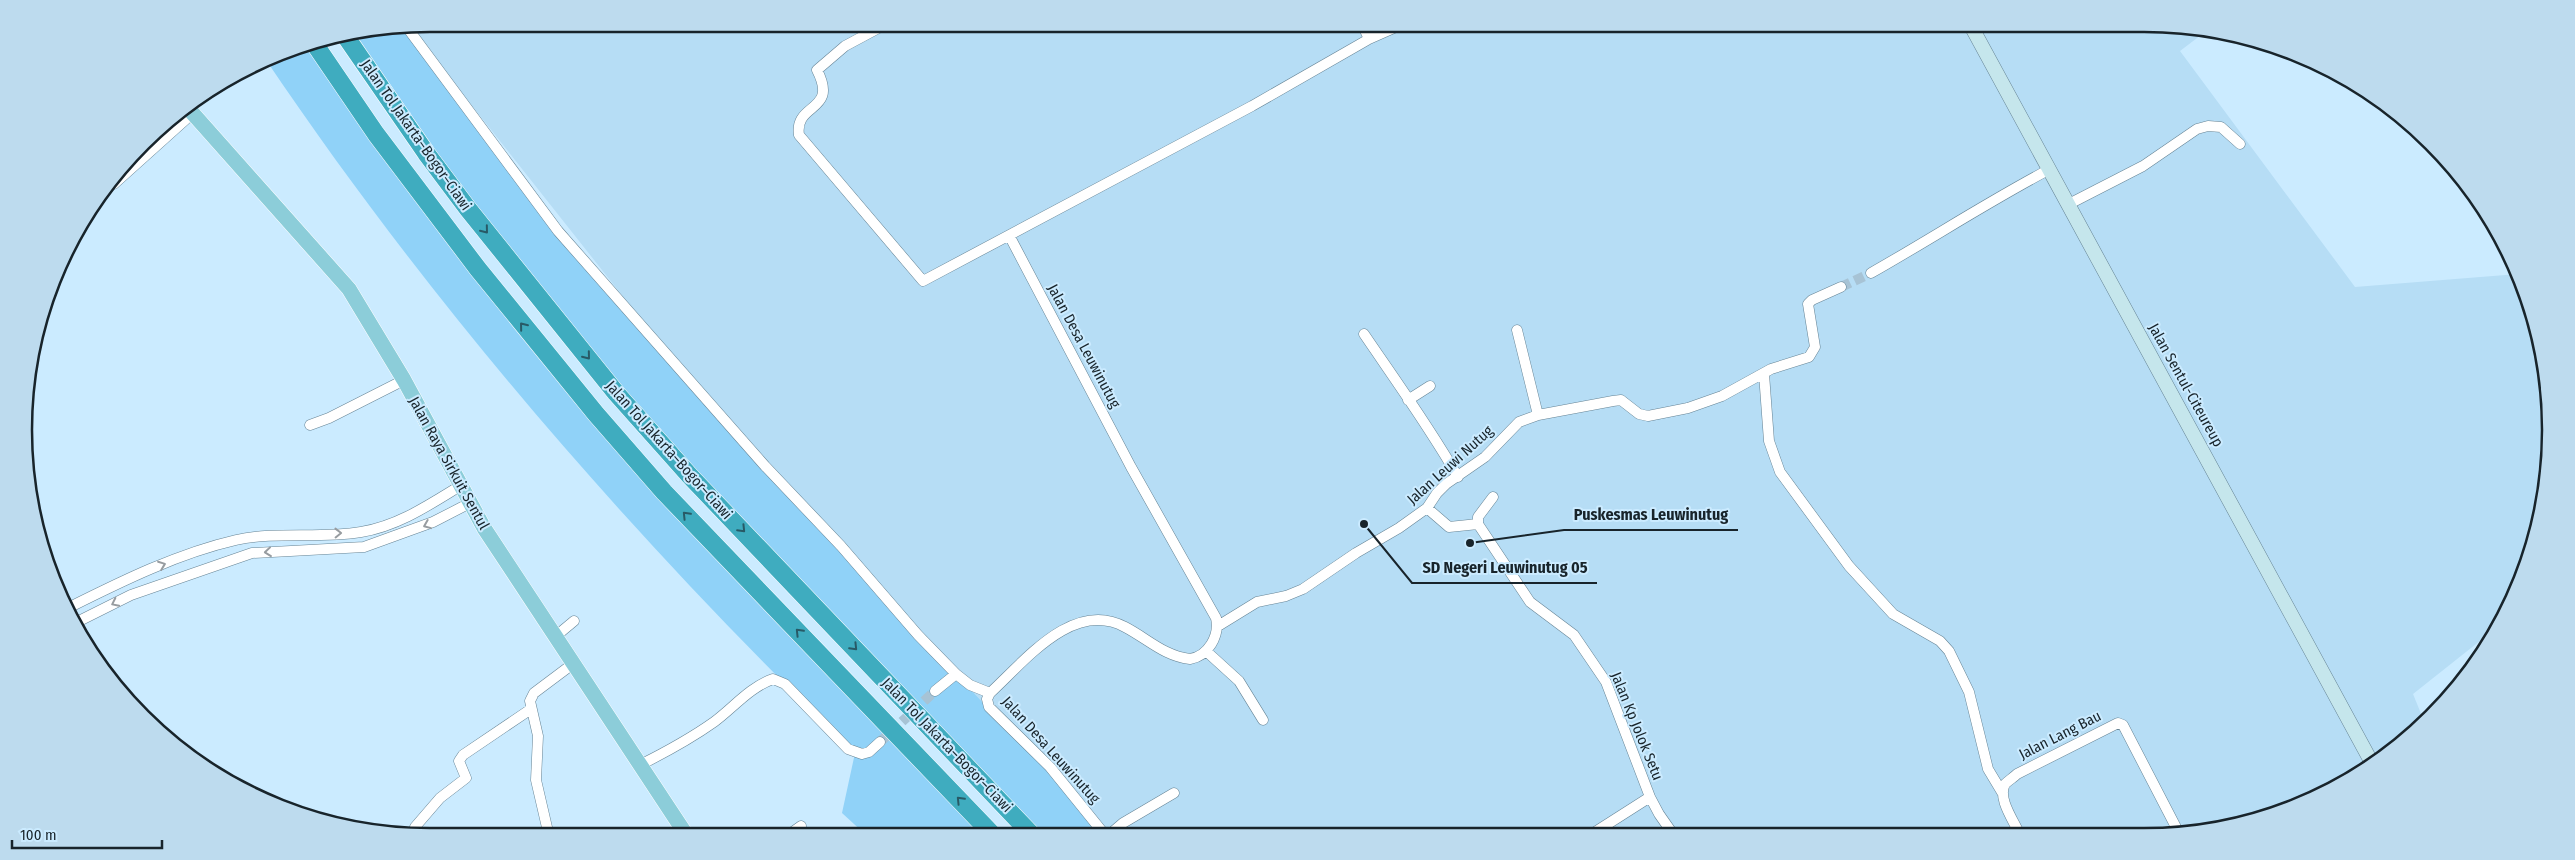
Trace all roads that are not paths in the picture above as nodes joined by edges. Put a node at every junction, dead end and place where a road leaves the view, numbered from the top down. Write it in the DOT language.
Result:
graph roads {
  1 [pos="871,32"];
  2 [pos="1366,32"];
  3 [pos="1386,32"];
  4 [pos="1974,32"];
  5 [pos="411,33"];
  6 [pos="1369,40"];
  7 [pos="349,41"];
  8 [pos="318,49"];
  9 [pos="192,112"];
  10 [pos="180,121"];
  11 [pos="2240,144"];
  12 [pos="132,167"];
  13 [pos="2050,169"];
  14 [pos="2069,204"];
  15 [pos="1010,237"];
  16 [pos="1871,273"];
  17 [pos="1840,287"];
  18 [pos="1517,330"];
  19 [pos="1364,334"];
  20 [pos="1764,374"];
  21 [pos="404,380"];
  22 [pos="1430,386"];
  23 [pos="1408,400"];
  24 [pos="1538,415"];
  25 [pos="310,424"];
  26 [pos="1458,478"];
  27 [pos="460,486"];
  28 [pos="1493,497"];
  29 [pos="470,503"];
  30 [pos="1426,508"];
  31 [pos="1478,520"];
  32 [pos="399,521"];
  33 [pos="406,533"];
  34 [pos="73,606"];
  35 [pos="81,620"];
  36 [pos="574,620"];
  37 [pos="1218,626"];
  38 [pos="556,636"];
  39 [pos="1206,652"];
  40 [pos="574,663"];
  41 [pos="956,674"];
  42 [pos="935,691"];
  43 [pos="990,693"];
  44 [pos="531,709"];
  45 [pos="1263,720"];
  46 [pos="880,742"];
  47 [pos="2369,758"];
  48 [pos="640,765"];
  49 [pos="1174,793"];
  50 [pos="2004,794"];
  51 [pos="1650,797"];
  52 [pos="801,826"];
  53 [pos="2176,826"];
  54 [pos="415,827"];
  55 [pos="547,828"];
  56 [pos="682,828"];
  57 [pos="798,828"];
  58 [pos="986,828"];
  59 [pos="1025,828"];
  60 [pos="1099,828"];
  61 [pos="1117,828"];
  62 [pos="1601,828"];
  63 [pos="1668,828"];
  64 [pos="2017,828"];
  1 -- 15 [label="street"];
  2 -- 6 [label="street"];
  3 -- 6 [label="street"];
  4 -- 13 [label="street, Jalan Sentul-Citeureup"];
  5 -- 41 [label="street"];
  6 -- 15 [label="street"];
  7 -- 59 [label="highway, Jalan Tol Jakarta–Bogor–Ciawi, one-way"];
  58 -- 8 [label="highway, Jalan Tol Jakarta–Bogor–Ciawi, one-way"];
  9 -- 21 [label="main road, Jalan Raya Sirkuit Sentul"];
  10 -- 12 [label="street"];
  11 -- 14 [label="street"];
  13 -- 14 [label="street, Jalan Sentul-Citeureup"];
  13 -- 16 [label="street"];
  14 -- 47 [label="street, Jalan Sentul-Citeureup"];
  15 -- 37 [label="street, Jalan Desa Leuwinutug"];
  17 -- 20 [label="street, Jalan Leuwi Nutug"];
  18 -- 24 [label="street"];
  19 -- 23 [label="street"];
  20 -- 24 [label="street, Jalan Leuwi Nutug"];
  20 -- 50 [label="street"];
  21 -- 25 [label="street"];
  21 -- 27 [label="main road, Jalan Raya Sirkuit Sentul"];
  22 -- 23 [label="street"];
  23 -- 26 [label="street"];
  24 -- 26 [label="street, Jalan Leuwi Nutug"];
  26 -- 30 [label="street, Jalan Leuwi Nutug"];
  27 -- 29 [label="main road, Jalan Raya Sirkuit Sentul"];
  27 -- 32 [label="street"];
  28 -- 31 [label="street"];
  29 -- 33 [label="street, one-way"];
  29 -- 38 [label="main road, Jalan Raya Sirkuit Sentul"];
  30 -- 31 [label="street"];
  30 -- 37 [label="street, Jalan Leuwi Nutug"];
  31 -- 51 [label="street, Jalan Kp Jolok Setu"];
  32 -- 33 [label="street"];
  34 -- 32 [label="street, one-way"];
  33 -- 35 [label="street, one-way"];
  36 -- 38 [label="street"];
  37 -- 39 [label="street"];
  38 -- 40 [label="main road, Jalan Raya Sirkuit Sentul"];
  39 -- 43 [label="street, Jalan Desa Leuwinutug"];
  39 -- 45 [label="street"];
  40 -- 44 [label="street"];
  40 -- 48 [label="main road, Jalan Raya Sirkuit Sentul"];
  41 -- 42 [label="street"];
  41 -- 43 [label="street"];
  43 -- 60 [label="street, Jalan Desa Leuwinutug"];
  44 -- 54 [label="street"];
  44 -- 55 [label="street"];
  46 -- 48 [label="street"];
  48 -- 56 [label="main road, Jalan Raya Sirkuit Sentul"];
  49 -- 61 [label="street"];
  50 -- 53 [label="street, Jalan Lang Bau"];
  50 -- 64 [label="street"];
  51 -- 62 [label="street"];
  51 -- 63 [label="street, Jalan Kp Jolok Setu"];
  52 -- 57 [label="street"];
}
